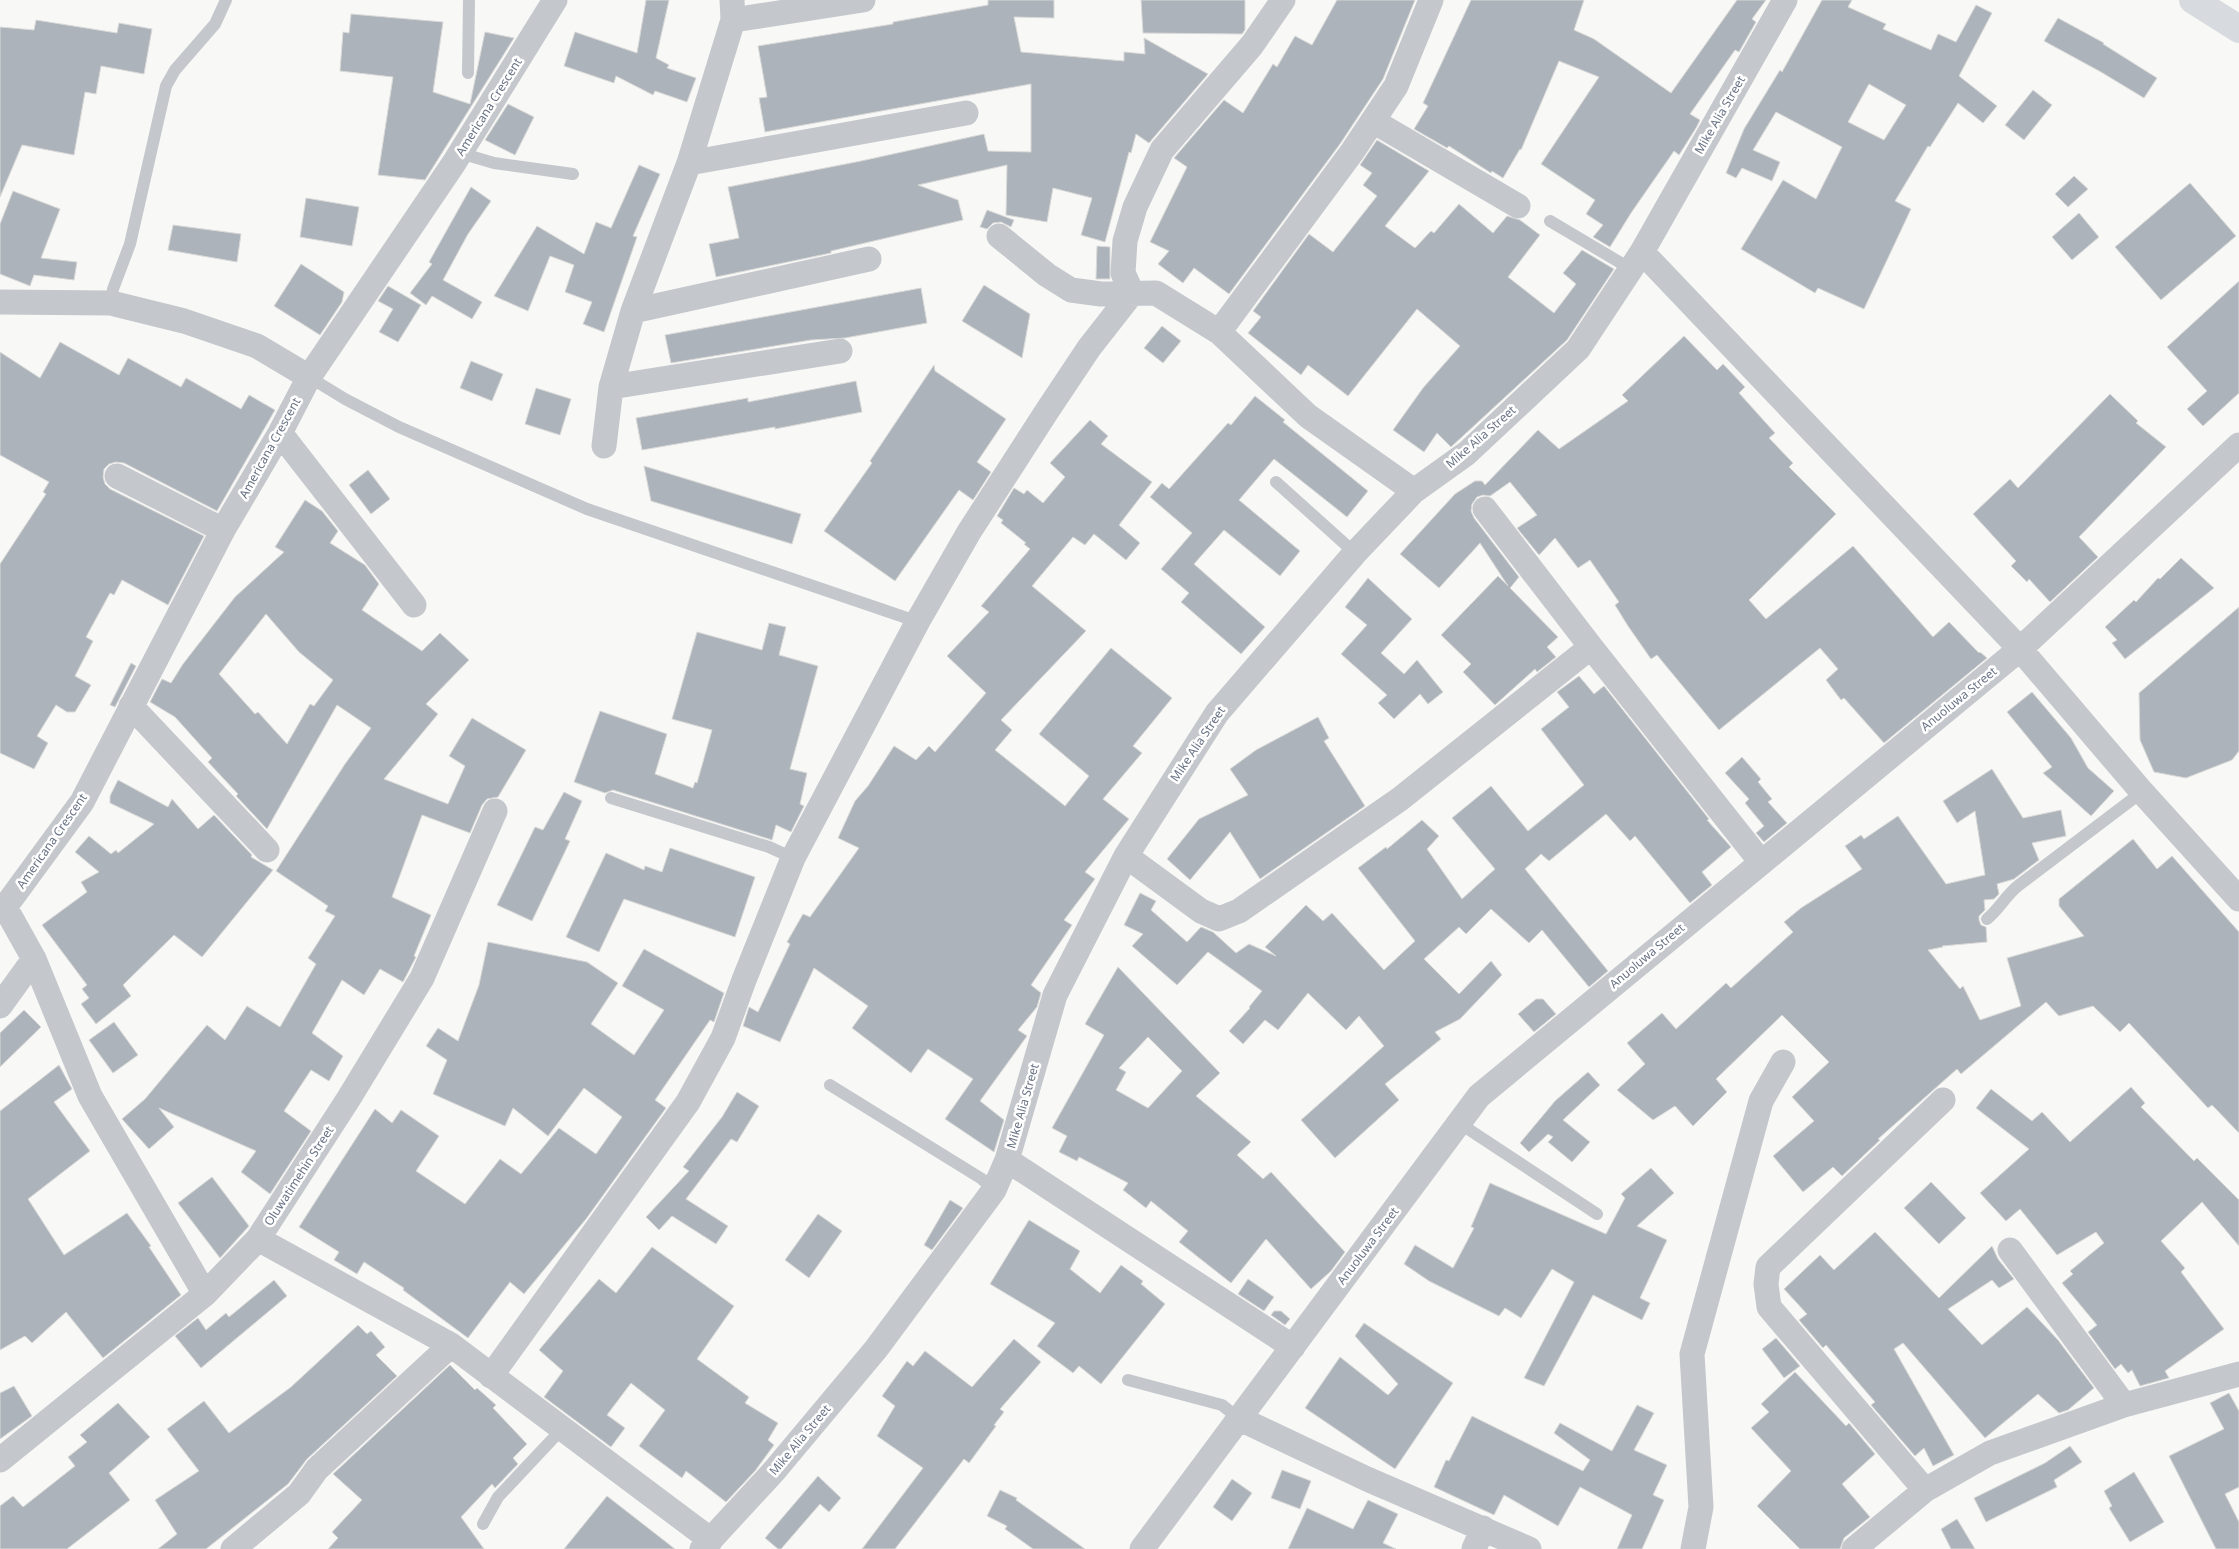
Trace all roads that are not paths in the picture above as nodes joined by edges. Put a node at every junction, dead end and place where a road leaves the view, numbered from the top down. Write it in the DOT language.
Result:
graph roads {
  1 [pos="226,0"];
  2 [pos="469,0"];
  3 [pos="555,0"];
  4 [pos="863,0"];
  5 [pos="1283,0"];
  6 [pos="1431,0"];
  7 [pos="1785,0"];
  8 [pos="2193,0"];
  9 [pos="733,10"];
  10 [pos="2239,29"];
  11 [pos="468,74"];
  12 [pos="966,113"];
  13 [pos="1373,122"];
  14 [pos="460,153"];
  15 [pos="689,163"];
  16 [pos="573,174"];
  17 [pos="1518,206"];
  18 [pos="1550,221"];
  19 [pos="999,236"];
  20 [pos="869,259"];
  21 [pos="1636,260"];
  22 [pos="1132,293"];
  23 [pos="0,302"];
  24 [pos="111,303"];
  25 [pos="633,311"];
  26 [pos="1219,332"];
  27 [pos="840,351"];
  28 [pos="309,377"];
  29 [pos="611,387"];
  30 [pos="280,432"];
  31 [pos="2239,445"];
  32 [pos="604,446"];
  33 [pos="117,476"];
  34 [pos="1276,482"];
  35 [pos="1414,491"];
  36 [pos="1485,509"];
  37 [pos="223,530"];
  38 [pos="1355,553"];
  39 [pos="414,605"];
  40 [pos="920,619"];
  41 [pos="1591,647"];
  42 [pos="2020,649"];
  43 [pos="131,706"];
  44 [pos="2142,792"];
  45 [pos="611,798"];
  46 [pos="495,811"];
  47 [pos="267,850"];
  48 [pos="1126,856"];
  49 [pos="793,858"];
  50 [pos="1760,862"];
  51 [pos="2239,898"];
  52 [pos="2,907"];
  53 [pos="1987,919"];
  54 [pos="34,959"];
  55 [pos="0,1006"];
  56 [pos="1783,1062"];
  57 [pos="830,1085"];
  58 [pos="1943,1100"];
  59 [pos="1459,1123"];
  60 [pos="1007,1160"];
  61 [pos="994,1190"];
  62 [pos="1597,1214"];
  63 [pos="258,1239"];
  64 [pos="2010,1250"];
  65 [pos="205,1294"];
  66 [pos="451,1345"];
  67 [pos="1293,1347"];
  68 [pos="2239,1374"];
  69 [pos="491,1376"];
  70 [pos="1128,1380"];
  71 [pos="2124,1405"];
  72 [pos="1238,1418"];
  73 [pos="562,1429"];
  74 [pos="0,1460"];
  75 [pos="1925,1490"];
  76 [pos="483,1524"];
  77 [pos="1478,1538"];
  78 [pos="706,1545"];
  79 [pos="232,1549"];
  80 [pos="1142,1549"];
  81 [pos="1529,1549"];
  82 [pos="1693,1549"];
  83 [pos="1854,1549"];
  1 -- 24 [label="lane"];
  2 -- 11 [label="lane"];
  3 -- 14 [label="street, Americana Crescent"];
  4 -- 9 [label="street"];
  5 -- 22 [label="street"];
  6 -- 13 [label="street"];
  7 -- 21 [label="street, Mike Alia Street"];
  8 -- 10 [label="highway"];
  9 -- 15 [label="street"];
  12 -- 15 [label="street"];
  13 -- 17 [label="street"];
  13 -- 26 [label="street"];
  14 -- 16 [label="lane"];
  14 -- 28 [label="street, Americana Crescent"];
  15 -- 25 [label="street"];
  18 -- 21 [label="lane"];
  19 -- 22 [label="street"];
  20 -- 25 [label="street"];
  21 -- 35 [label="street, Mike Alia Street"];
  21 -- 42 [label="street"];
  22 -- 26 [label="street"];
  22 -- 40 [label="street"];
  23 -- 24 [label="street"];
  24 -- 28 [label="street"];
  25 -- 29 [label="street"];
  26 -- 35 [label="street"];
  27 -- 29 [label="street"];
  28 -- 30 [label="street, Americana Crescent"];
  28 -- 40 [label="lane"];
  29 -- 32 [label="street"];
  30 -- 37 [label="street, Americana Crescent"];
  30 -- 39 [label="street"];
  31 -- 42 [label="street, Anuoluwa Street"];
  33 -- 37 [label="street"];
  34 -- 38 [label="lane"];
  35 -- 38 [label="street, Mike Alia Street"];
  36 -- 41 [label="street"];
  37 -- 43 [label="street, Americana Crescent"];
  38 -- 48 [label="street, Mike Alia Street"];
  40 -- 49 [label="street"];
  41 -- 48 [label="street"];
  41 -- 50 [label="street"];
  42 -- 44 [label="street"];
  42 -- 50 [label="street, Anuoluwa Street"];
  43 -- 47 [label="street"];
  43 -- 52 [label="street, Americana Crescent"];
  44 -- 51 [label="street"];
  44 -- 53 [label="lane"];
  45 -- 49 [label="lane"];
  46 -- 63 [label="street, Oluwatimehin Street"];
  48 -- 60 [label="street, Mike Alia Street"];
  49 -- 69 [label="street"];
  50 -- 59 [label="street, Anuoluwa Street"];
  52 -- 54 [label="street"];
  54 -- 55 [label="street"];
  54 -- 65 [label="street"];
  56 -- 82 [label="street"];
  57 -- 61 [label="lane"];
  58 -- 75 [label="street"];
  59 -- 62 [label="lane"];
  59 -- 67 [label="street, Anuoluwa Street"];
  60 -- 61 [label="street, Mike Alia Street"];
  60 -- 67 [label="street"];
  61 -- 78 [label="street, Mike Alia Street"];
  63 -- 65 [label="street, Oluwatimehin Street"];
  63 -- 66 [label="street"];
  64 -- 71 [label="street"];
  65 -- 74 [label="street, Oluwatimehin Street"];
  66 -- 69 [label="street"];
  66 -- 79 [label="street"];
  67 -- 72 [label="street, Anuoluwa Street"];
  68 -- 71 [label="street"];
  69 -- 73 [label="street"];
  70 -- 72 [label="lane"];
  71 -- 75 [label="street"];
  72 -- 77 [label="street"];
  72 -- 80 [label="street, Anuoluwa Street"];
  73 -- 76 [label="lane"];
  73 -- 78 [label="street"];
  75 -- 83 [label="street"];
  77 -- 81 [label="street"];
}
